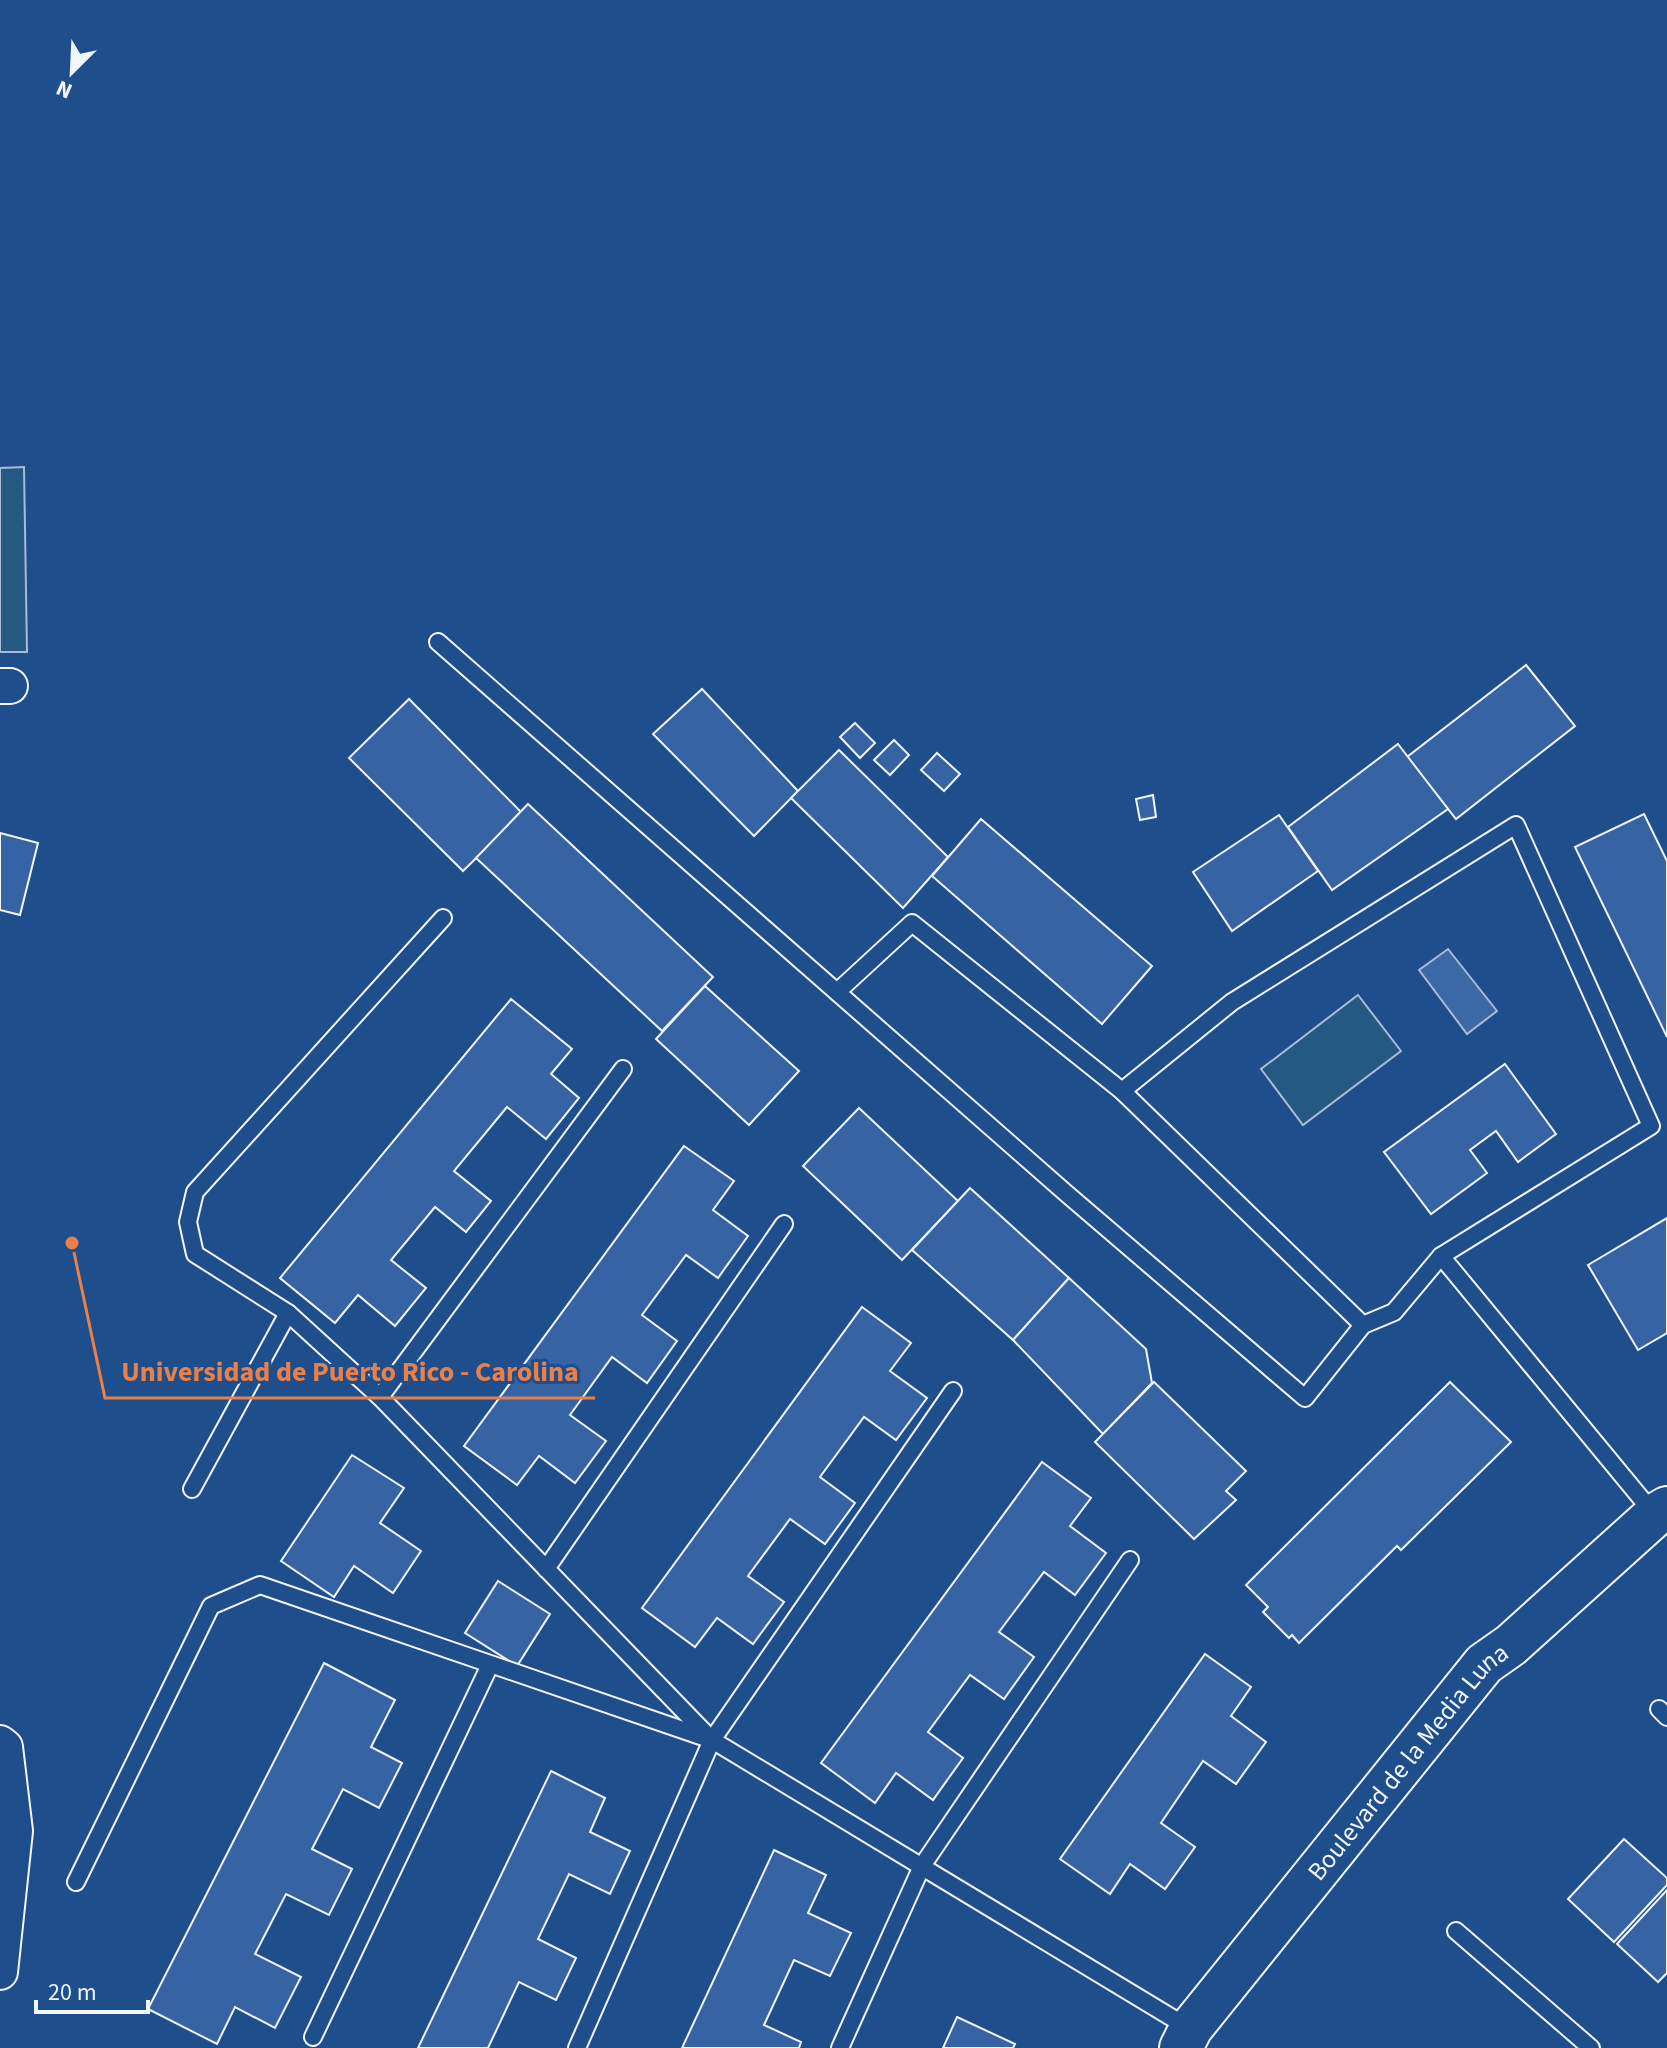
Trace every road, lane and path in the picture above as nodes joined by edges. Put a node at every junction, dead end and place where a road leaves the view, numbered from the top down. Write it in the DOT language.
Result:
graph roads {
  1 [pos="438,642"];
  2 [pos="443,918"];
  3 [pos="837,992"];
  4 [pos="623,1069"];
  5 [pos="1122,1091"];
  6 [pos="784,1224"];
  7 [pos="1441,1256"];
  8 [pos="288,1313"];
  9 [pos="1363,1325"];
  10 [pos="953,1391"];
  11 [pos="380,1397"];
  12 [pos="192,1489"];
  13 [pos="1661,1511"];
  14 [pos="1130,1560"];
  15 [pos="546,1569"];
  16 [pos="490,1665"];
  17 [pos="712,1740"];
  18 [pos="0,1743"];
  19 [pos="7,1831"];
  20 [pos="922,1866"];
  21 [pos="76,1882"];
  22 [pos="1456,1931"];
  23 [pos="0,1972"];
  24 [pos="313,2037"];
  25 [pos="1186,2038"];
  26 [pos="577,2048"];
  27 [pos="840,2048"];
  28 [pos="1591,2048"];
  1 -- 3 [label="lane"];
  2 -- 8 [label="lane"];
  3 -- 5 [label="lane"];
  3 -- 9 [label="lane"];
  4 -- 11 [label="lane"];
  5 -- 7 [label="lane"];
  5 -- 9 [label="lane"];
  6 -- 15 [label="lane"];
  7 -- 9 [label="lane"];
  7 -- 13 [label="lane"];
  8 -- 11 [label="lane"];
  8 -- 12 [label="lane"];
  10 -- 17 [label="lane"];
  11 -- 15 [label="lane"];
  13 -- 25 [label="street, Boulevard de la Media Luna"];
  14 -- 20 [label="lane"];
  15 -- 17 [label="lane"];
  16 -- 17 [label="lane"];
  16 -- 21 [label="lane"];
  16 -- 24 [label="lane"];
  17 -- 20 [label="lane"];
  17 -- 26 [label="lane"];
  18 -- 19 [label="street"];
  19 -- 23 [label="street"];
  20 -- 25 [label="lane"];
  20 -- 27 [label="lane"];
  22 -- 28 [label="lane"];
}
